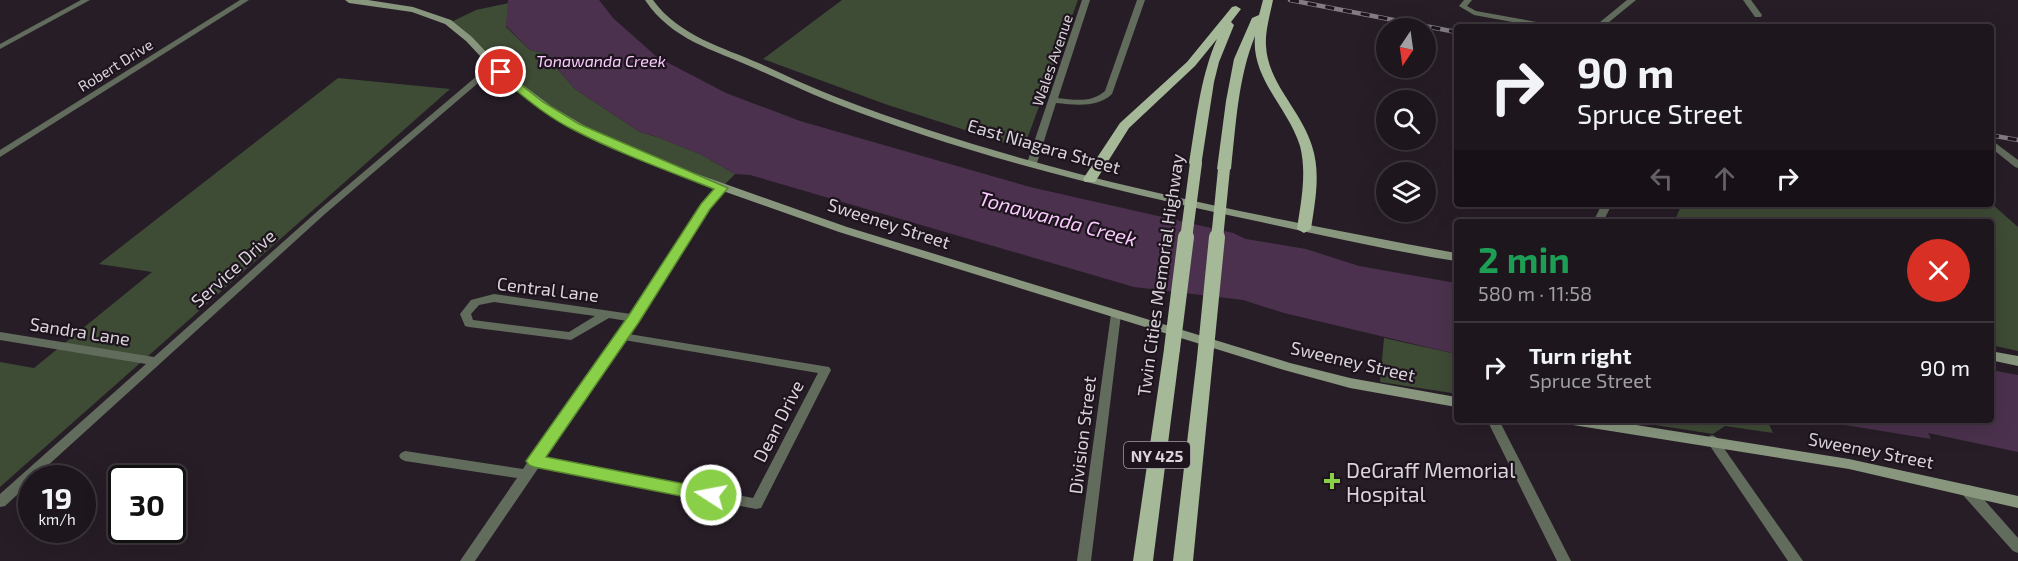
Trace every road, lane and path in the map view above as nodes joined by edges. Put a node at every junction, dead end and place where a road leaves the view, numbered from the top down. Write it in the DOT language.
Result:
graph roads {
  1 [pos="86,0"];
  2 [pos="245,0"];
  3 [pos="349,0"];
  4 [pos="650,0"];
  5 [pos="1086,0"];
  6 [pos="1141,0"];
  7 [pos="1632,0"];
  8 [pos="1747,0"];
  9 [pos="1466,2"];
  10 [pos="1238,4"];
  11 [pos="1265,4"];
  12 [pos="1758,15"];
  13 [pos="1536,24"];
  14 [pos="1602,24"];
  15 [pos="0,47"];
  16 [pos="494,66"];
  17 [pos="1054,100"];
  18 [pos="1994,145"];
  19 [pos="0,154"];
  20 [pos="1032,163"];
  21 [pos="2018,165"];
  22 [pos="1090,179"];
  23 [pos="721,188"];
  24 [pos="1304,229"];
  25 [pos="1454,257"];
  26 [pos="607,314"];
  27 [pos="1116,314"];
  28 [pos="634,318"];
  29 [pos="0,336"];
  30 [pos="621,336"];
  31 [pos="1994,356"];
  32 [pos="154,361"];
  33 [pos="2018,361"];
  34 [pos="1454,402"];
  35 [pos="1495,423"];
  36 [pos="1594,423"];
  37 [pos="1712,440"];
  38 [pos="405,456"];
  39 [pos="534,461"];
  40 [pos="525,474"];
  41 [pos="1967,489"];
  42 [pos="0,502"];
  43 [pos="2018,502"];
  44 [pos="2018,547"];
  45 [pos="467,561"];
  46 [pos="1084,561"];
  47 [pos="1143,561"];
  48 [pos="1183,561"];
  49 [pos="1564,561"];
  50 [pos="1796,561"];
  1 -- 15 [label="street"];
  2 -- 19 [label="street, Robert Drive"];
  3 -- 16 [label="street, Sweeney Street"];
  4 -- 20 [label="street, East Niagara Street"];
  5 -- 17 [label="street, Wales Avenue"];
  6 -- 17 [label="street"];
  7 -- 14 [label="street"];
  8 -- 12 [label="street"];
  9 -- 13 [label="street"];
  10 -- 22 [label="main road"];
  10 -- 47 [label="main road, Twin Cities Memorial Highway / NY 425, bridge"];
  11 -- 24 [label="main road"];
  11 -- 48 [label="main road, NY 425, bridge"];
  16 -- 23 [label="street, Sweeney Street"];
  16 -- 32 [label="street, Service Drive"];
  17 -- 20 [label="street, Wales Avenue"];
  18 -- 21 [label="street"];
  20 -- 22 [label="street, East Niagara Street"];
  22 -- 24 [label="street, East Niagara Street"];
  23 -- 27 [label="street, Sweeney Street"];
  23 -- 28 [label="street"];
  24 -- 25 [label="street, East Niagara Street"];
  26 -- 26 [label="street, Central Lane"];
  26 -- 28 [label="street, Central Lane"];
  27 -- 34 [label="street, Sweeney Street"];
  27 -- 46 [label="street, Division Street"];
  28 -- 30 [label="street"];
  29 -- 32 [label="street, Sandra Lane"];
  30 -- 39 [label="street"];
  30 -- 39 [label="street, Dean Drive"];
  31 -- 33 [label="street"];
  32 -- 42 [label="street, Service Drive"];
  35 -- 49 [label="street"];
  36 -- 37 [label="street, Sweeney Street"];
  37 -- 41 [label="street, Sweeney Street"];
  37 -- 50 [label="street"];
  38 -- 40 [label="street"];
  39 -- 40 [label="street"];
  40 -- 45 [label="street"];
  41 -- 43 [label="street, Sweeney Street"];
  41 -- 44 [label="street"];
}
